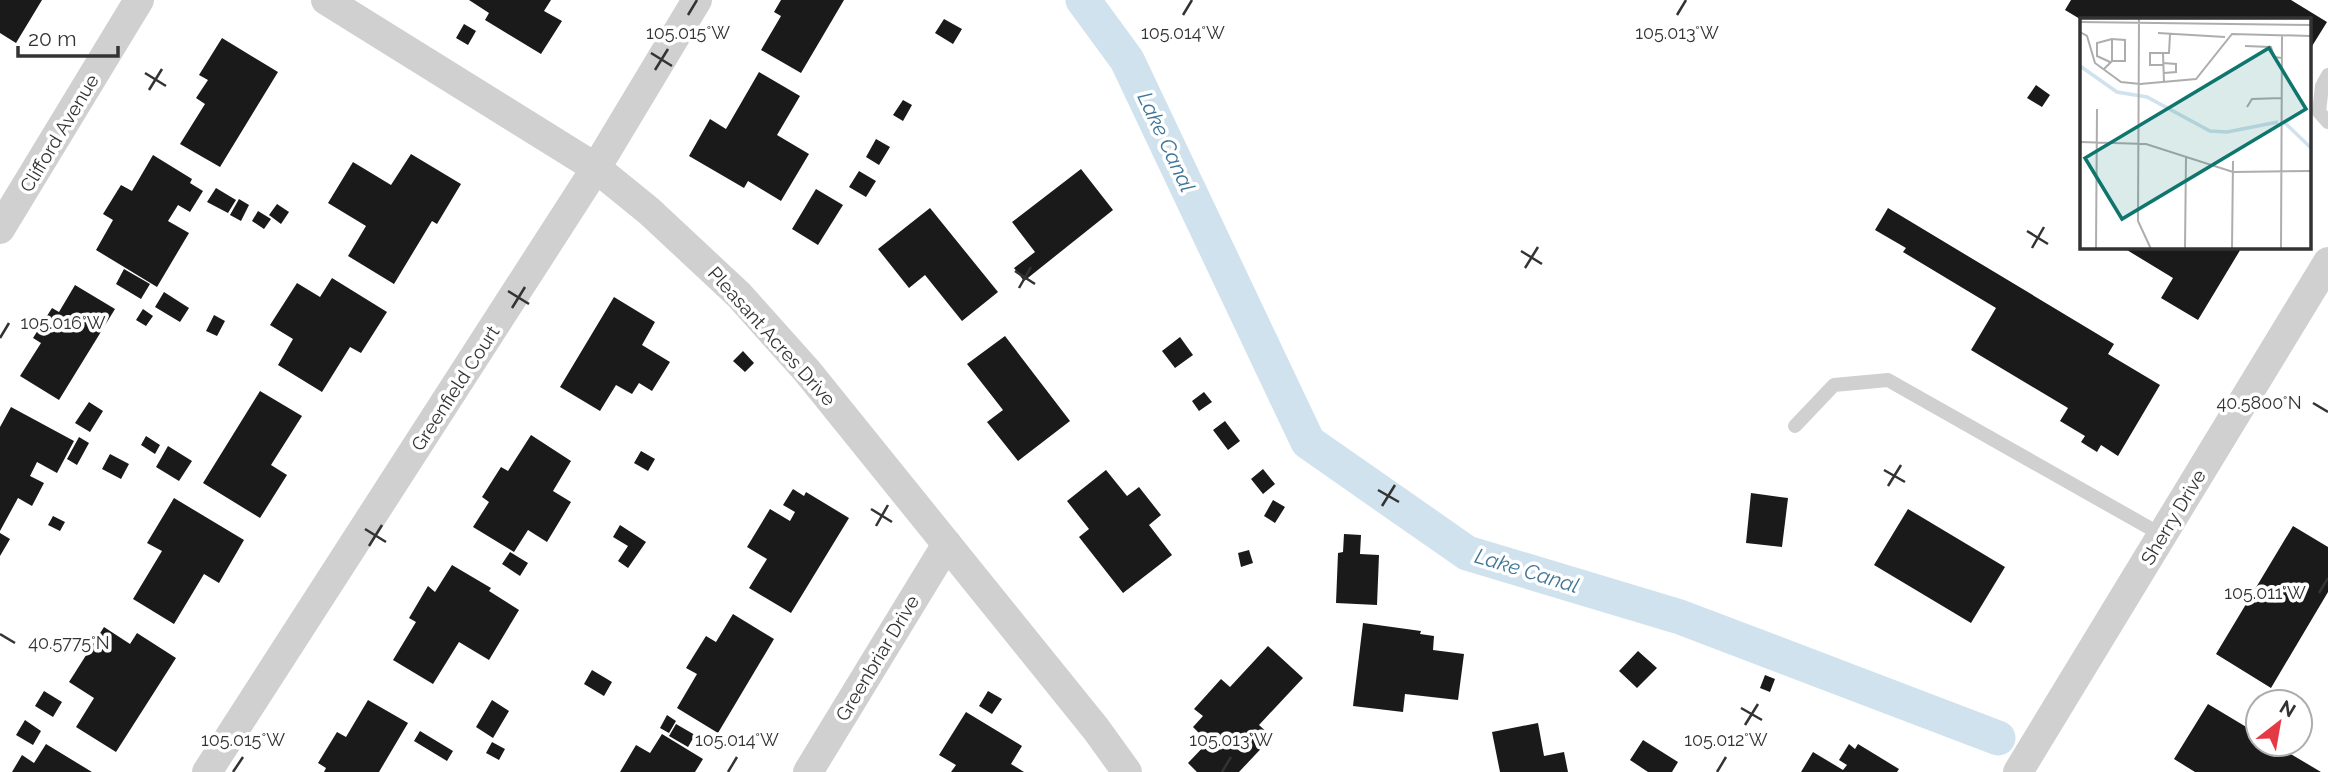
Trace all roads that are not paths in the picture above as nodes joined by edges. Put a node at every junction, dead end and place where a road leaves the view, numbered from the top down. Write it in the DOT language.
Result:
graph roads {
  1 [pos="139,0"];
  2 [pos="326,0"];
  3 [pos="697,0"];
  4 [pos="2328,75"];
  5 [pos="2328,122"];
  6 [pos="596,168"];
  7 [pos="0,229"];
  8 [pos="2328,262"];
  9 [pos="1795,426"];
  10 [pos="2162,535"];
  11 [pos="947,544"];
  12 [pos="207,772"];
  13 [pos="808,772"];
  14 [pos="1127,772"];
  15 [pos="2018,772"];
  1 -- 7 [label="street, Clifford Avenue"];
  2 -- 6 [label="street, Pleasant Acres Drive"];
  3 -- 6 [label="street, Greenfield Court"];
  4 -- 5 [label="lane"];
  6 -- 11 [label="street, Pleasant Acres Drive"];
  6 -- 12 [label="street, Greenfield Court"];
  8 -- 10 [label="street, Sherry Drive"];
  9 -- 10 [label="lane"];
  10 -- 15 [label="street, Sherry Drive"];
  11 -- 13 [label="street, Greenbriar Drive"];
  11 -- 14 [label="street, Pleasant Acres Drive"];
}
